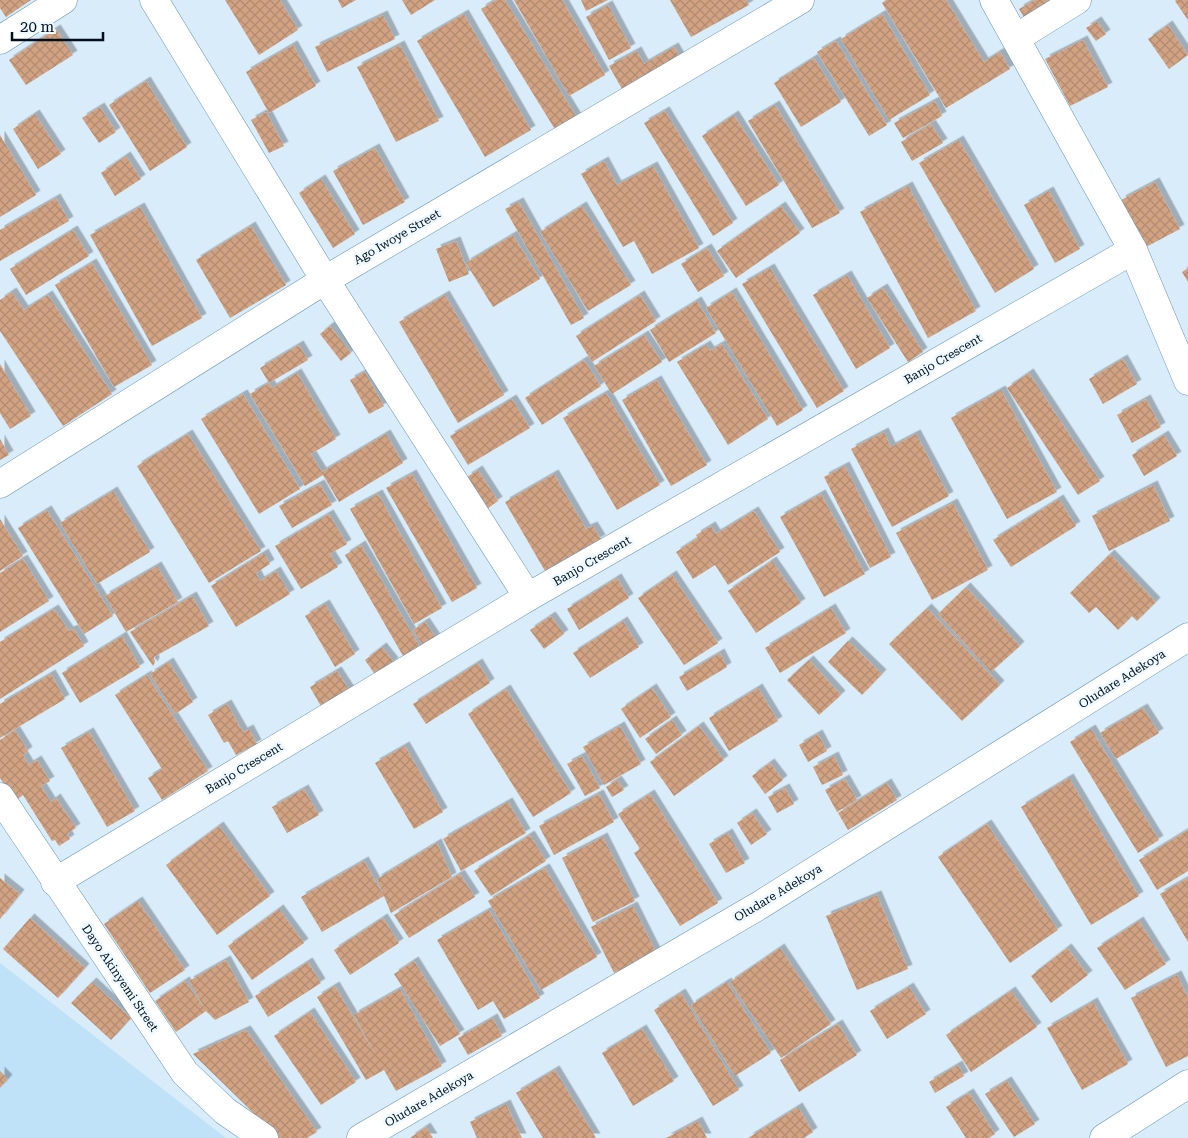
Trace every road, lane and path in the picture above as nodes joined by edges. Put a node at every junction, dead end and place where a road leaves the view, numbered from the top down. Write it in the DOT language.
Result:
graph roads {
  1 [pos="63,0"];
  2 [pos="154,0"];
  3 [pos="800,0"];
  4 [pos="994,0"];
  5 [pos="1077,0"];
  6 [pos="1016,38"];
  7 [pos="0,40"];
  8 [pos="1133,250"];
  9 [pos="325,280"];
  10 [pos="1188,381"];
  11 [pos="0,484"];
  12 [pos="528,597"];
  13 [pos="1188,638"];
  14 [pos="0,796"];
  15 [pos="55,882"];
  16 [pos="1188,1084"];
  17 [pos="264,1138"];
  18 [pos="361,1138"];
  19 [pos="1104,1138"];
  1 -- 7 [label="street"];
  2 -- 9 [label="street"];
  3 -- 9 [label="street, Ago Iwoye Street"];
  4 -- 6 [label="street"];
  5 -- 6 [label="street"];
  6 -- 8 [label="street"];
  8 -- 10 [label="street"];
  8 -- 12 [label="street, Banjo Crescent"];
  9 -- 11 [label="street, Ago Iwoye Street"];
  9 -- 12 [label="street"];
  12 -- 15 [label="street, Banjo Crescent"];
  13 -- 18 [label="street, Oludare Adekoya"];
  14 -- 15 [label="street, Dayo Akinyemi Street"];
  15 -- 17 [label="street, Dayo Akinyemi Street"];
  16 -- 19 [label="street"];
}
